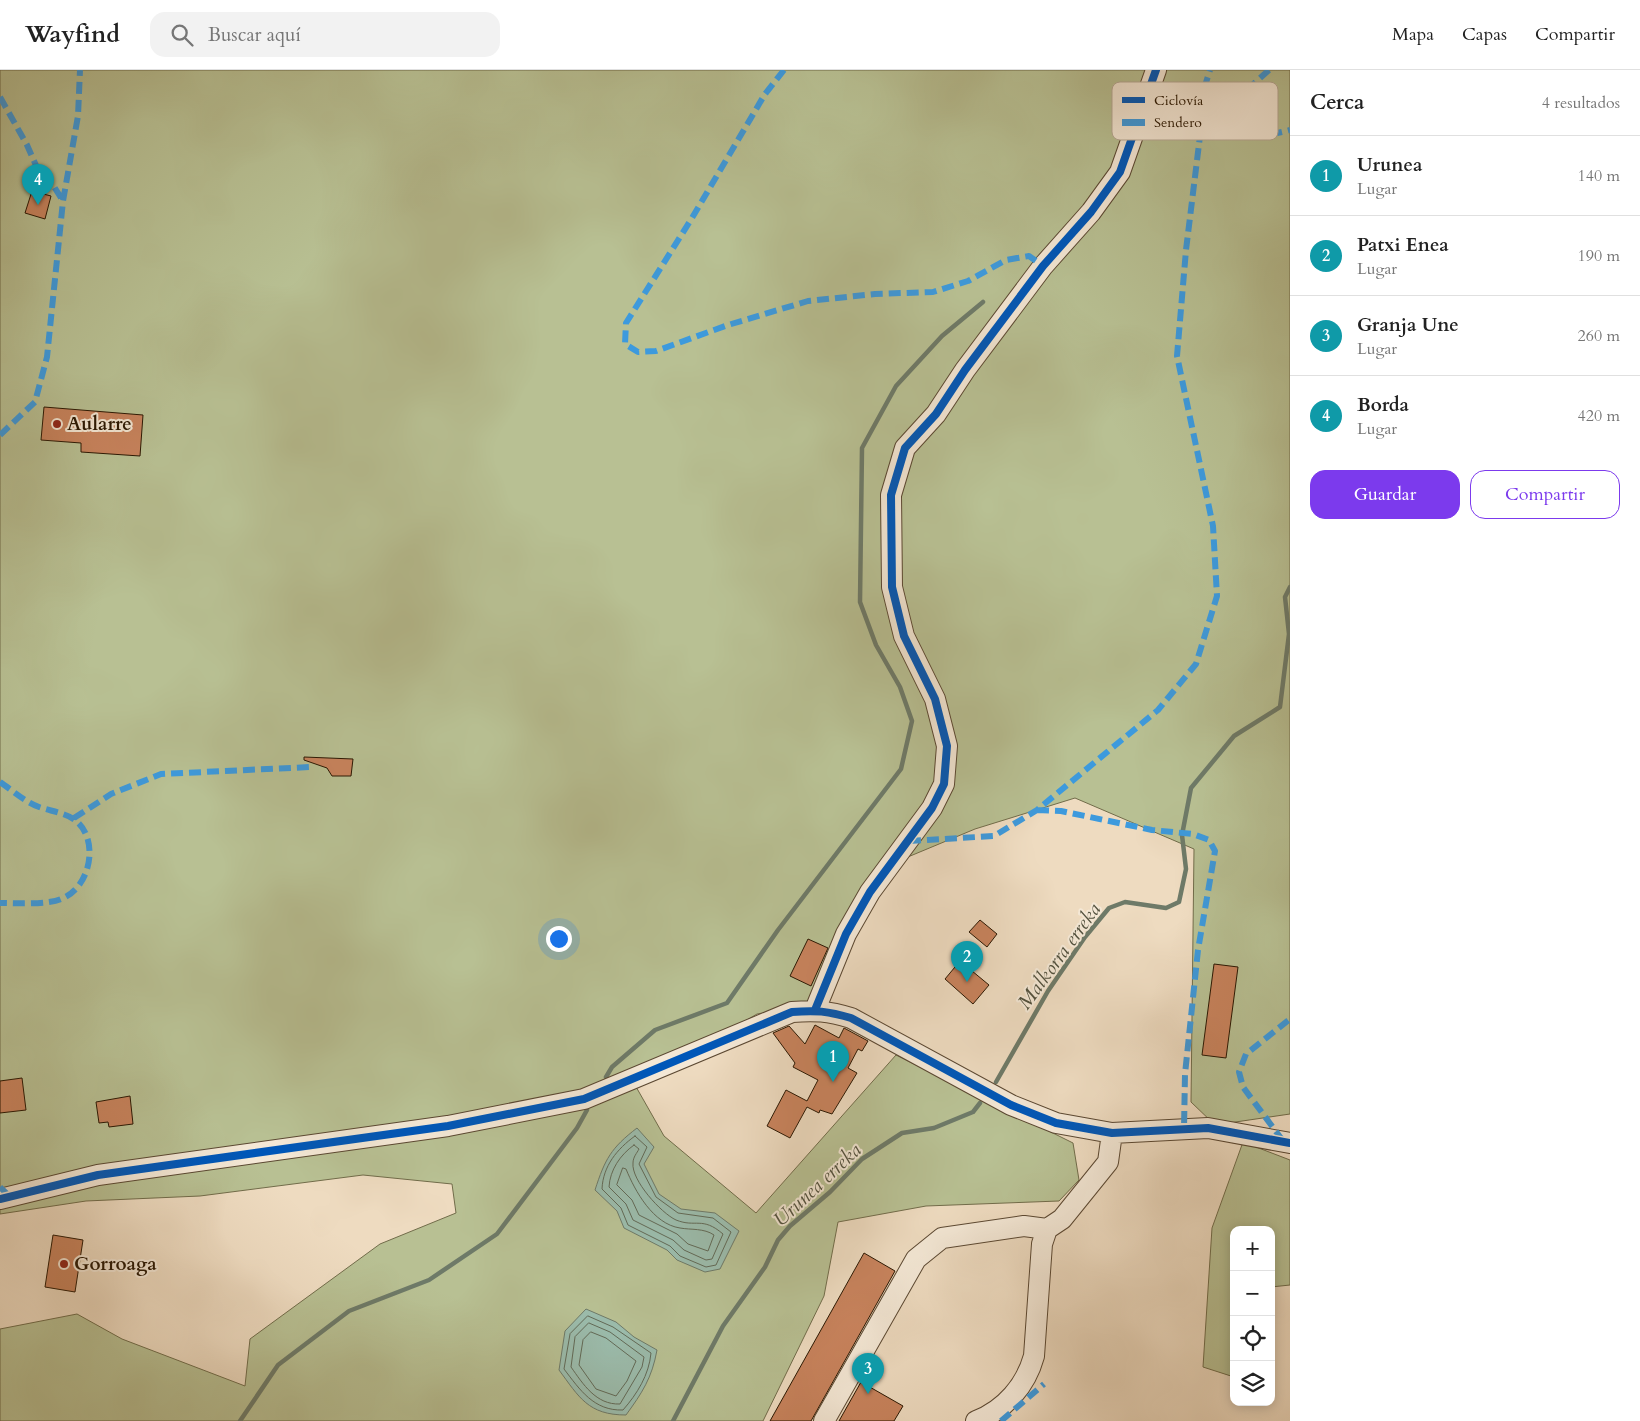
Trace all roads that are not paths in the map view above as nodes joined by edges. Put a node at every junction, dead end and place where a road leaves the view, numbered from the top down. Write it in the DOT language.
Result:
graph roads {
  1 [pos="1156,70"];
  2 [pos="1152,82"];
  3 [pos="1131,140"];
  4 [pos="815,1010"];
  5 [pos="1112,1133"];
  6 [pos="1290,1143"];
  7 [pos="0,1199"];
  8 [pos="1047,1229"];
  9 [pos="824,1421"];
  10 [pos="976,1421"];
  1 -- 2 [label="street"];
  3 -- 4 [label="street"];
  4 -- 5 [label="street"];
  4 -- 7 [label="street"];
  5 -- 6 [label="street"];
  5 -- 8 [label="street"];
  8 -- 9 [label="street"];
  8 -- 10 [label="street"];
}
